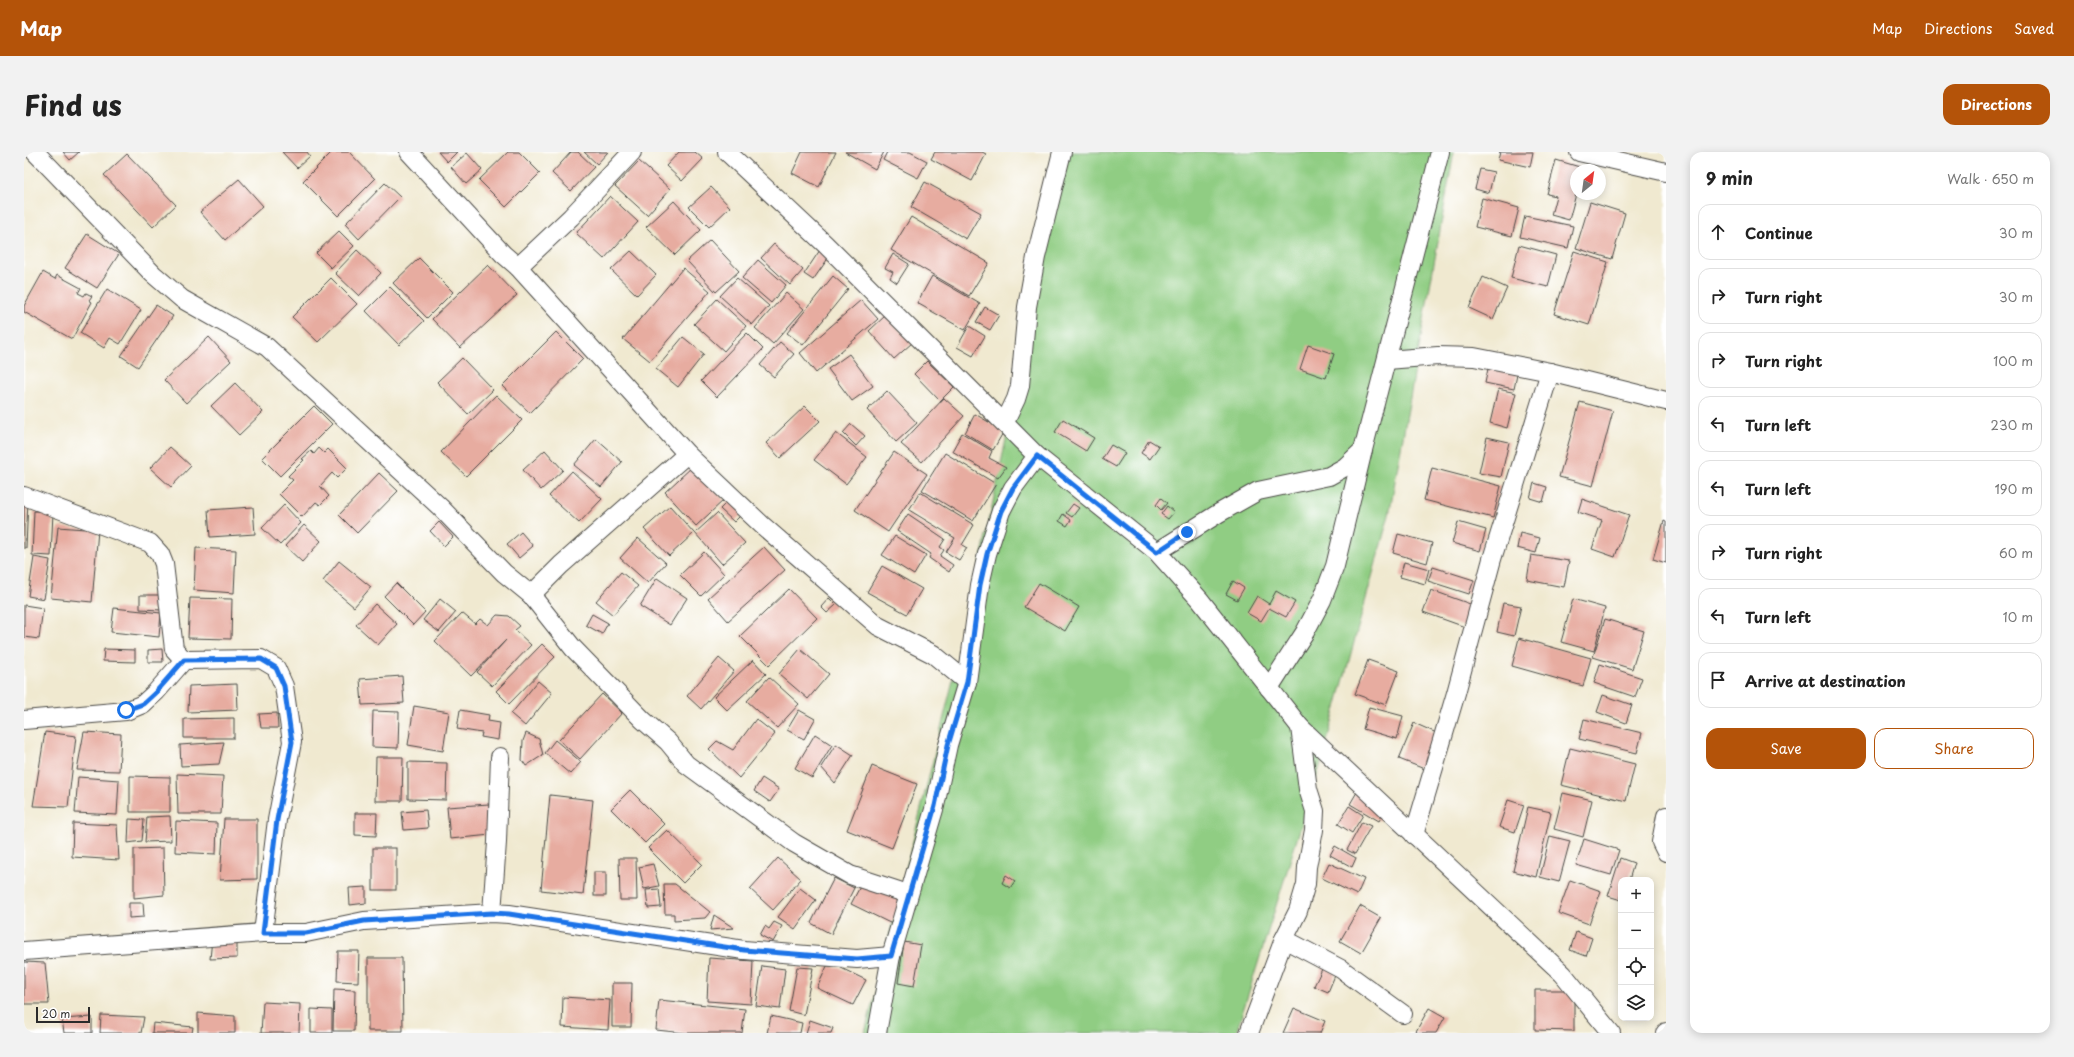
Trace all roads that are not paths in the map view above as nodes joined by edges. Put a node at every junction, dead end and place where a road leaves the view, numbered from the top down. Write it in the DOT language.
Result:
graph roads {
  1 [pos="34,152"];
  2 [pos="409,152"];
  3 [pos="632,152"];
  4 [pos="726,152"];
  5 [pos="1062,152"];
  6 [pos="1440,152"];
  7 [pos="1579,152"];
  8 [pos="1666,172"];
  9 [pos="518,267"];
  10 [pos="1387,360"];
  11 [pos="1550,372"];
  12 [pos="1666,401"];
  13 [pos="1005,422"];
  14 [pos="1363,450"];
  15 [pos="687,454"];
  16 [pos="1037,456"];
  17 [pos="24,496"];
  18 [pos="1157,552"];
  19 [pos="531,595"];
  20 [pos="184,660"];
  21 [pos="967,682"];
  22 [pos="1269,688"];
  23 [pos="24,720"];
  24 [pos="1300,727"];
  25 [pos="500,757"];
  26 [pos="1666,816"];
  27 [pos="1414,835"];
  28 [pos="1666,852"];
  29 [pos="908,894"];
  30 [pos="492,913"];
  31 [pos="263,933"];
  32 [pos="1284,939"];
  33 [pos="24,951"];
  34 [pos="891,956"];
  35 [pos="1403,1014"];
  36 [pos="1608,1032"];
  37 [pos="877,1033"];
  38 [pos="1249,1033"];
  1 -- 19 [label="street"];
  2 -- 9 [label="street"];
  3 -- 9 [label="street"];
  4 -- 13 [label="street"];
  5 -- 13 [label="street"];
  6 -- 10 [label="street"];
  7 -- 8 [label="street"];
  9 -- 15 [label="street"];
  10 -- 11 [label="street"];
  10 -- 14 [label="street"];
  11 -- 12 [label="street"];
  11 -- 27 [label="street"];
  13 -- 16 [label="street"];
  14 -- 18 [label="street"];
  14 -- 22 [label="street"];
  15 -- 19 [label="street"];
  15 -- 21 [label="street"];
  16 -- 18 [label="street"];
  16 -- 21 [label="street"];
  17 -- 20 [label="street"];
  18 -- 22 [label="street"];
  19 -- 29 [label="street"];
  20 -- 23 [label="street"];
  20 -- 31 [label="street"];
  21 -- 29 [label="street"];
  22 -- 24 [label="street"];
  24 -- 27 [label="street"];
  24 -- 32 [label="street"];
  25 -- 30 [label="street"];
  26 -- 28 [label="street"];
  27 -- 36 [label="street"];
  29 -- 34 [label="street"];
  30 -- 31 [label="street"];
  30 -- 34 [label="street"];
  31 -- 33 [label="street"];
  32 -- 35 [label="street"];
  32 -- 38 [label="street"];
  34 -- 37 [label="street"];
}
